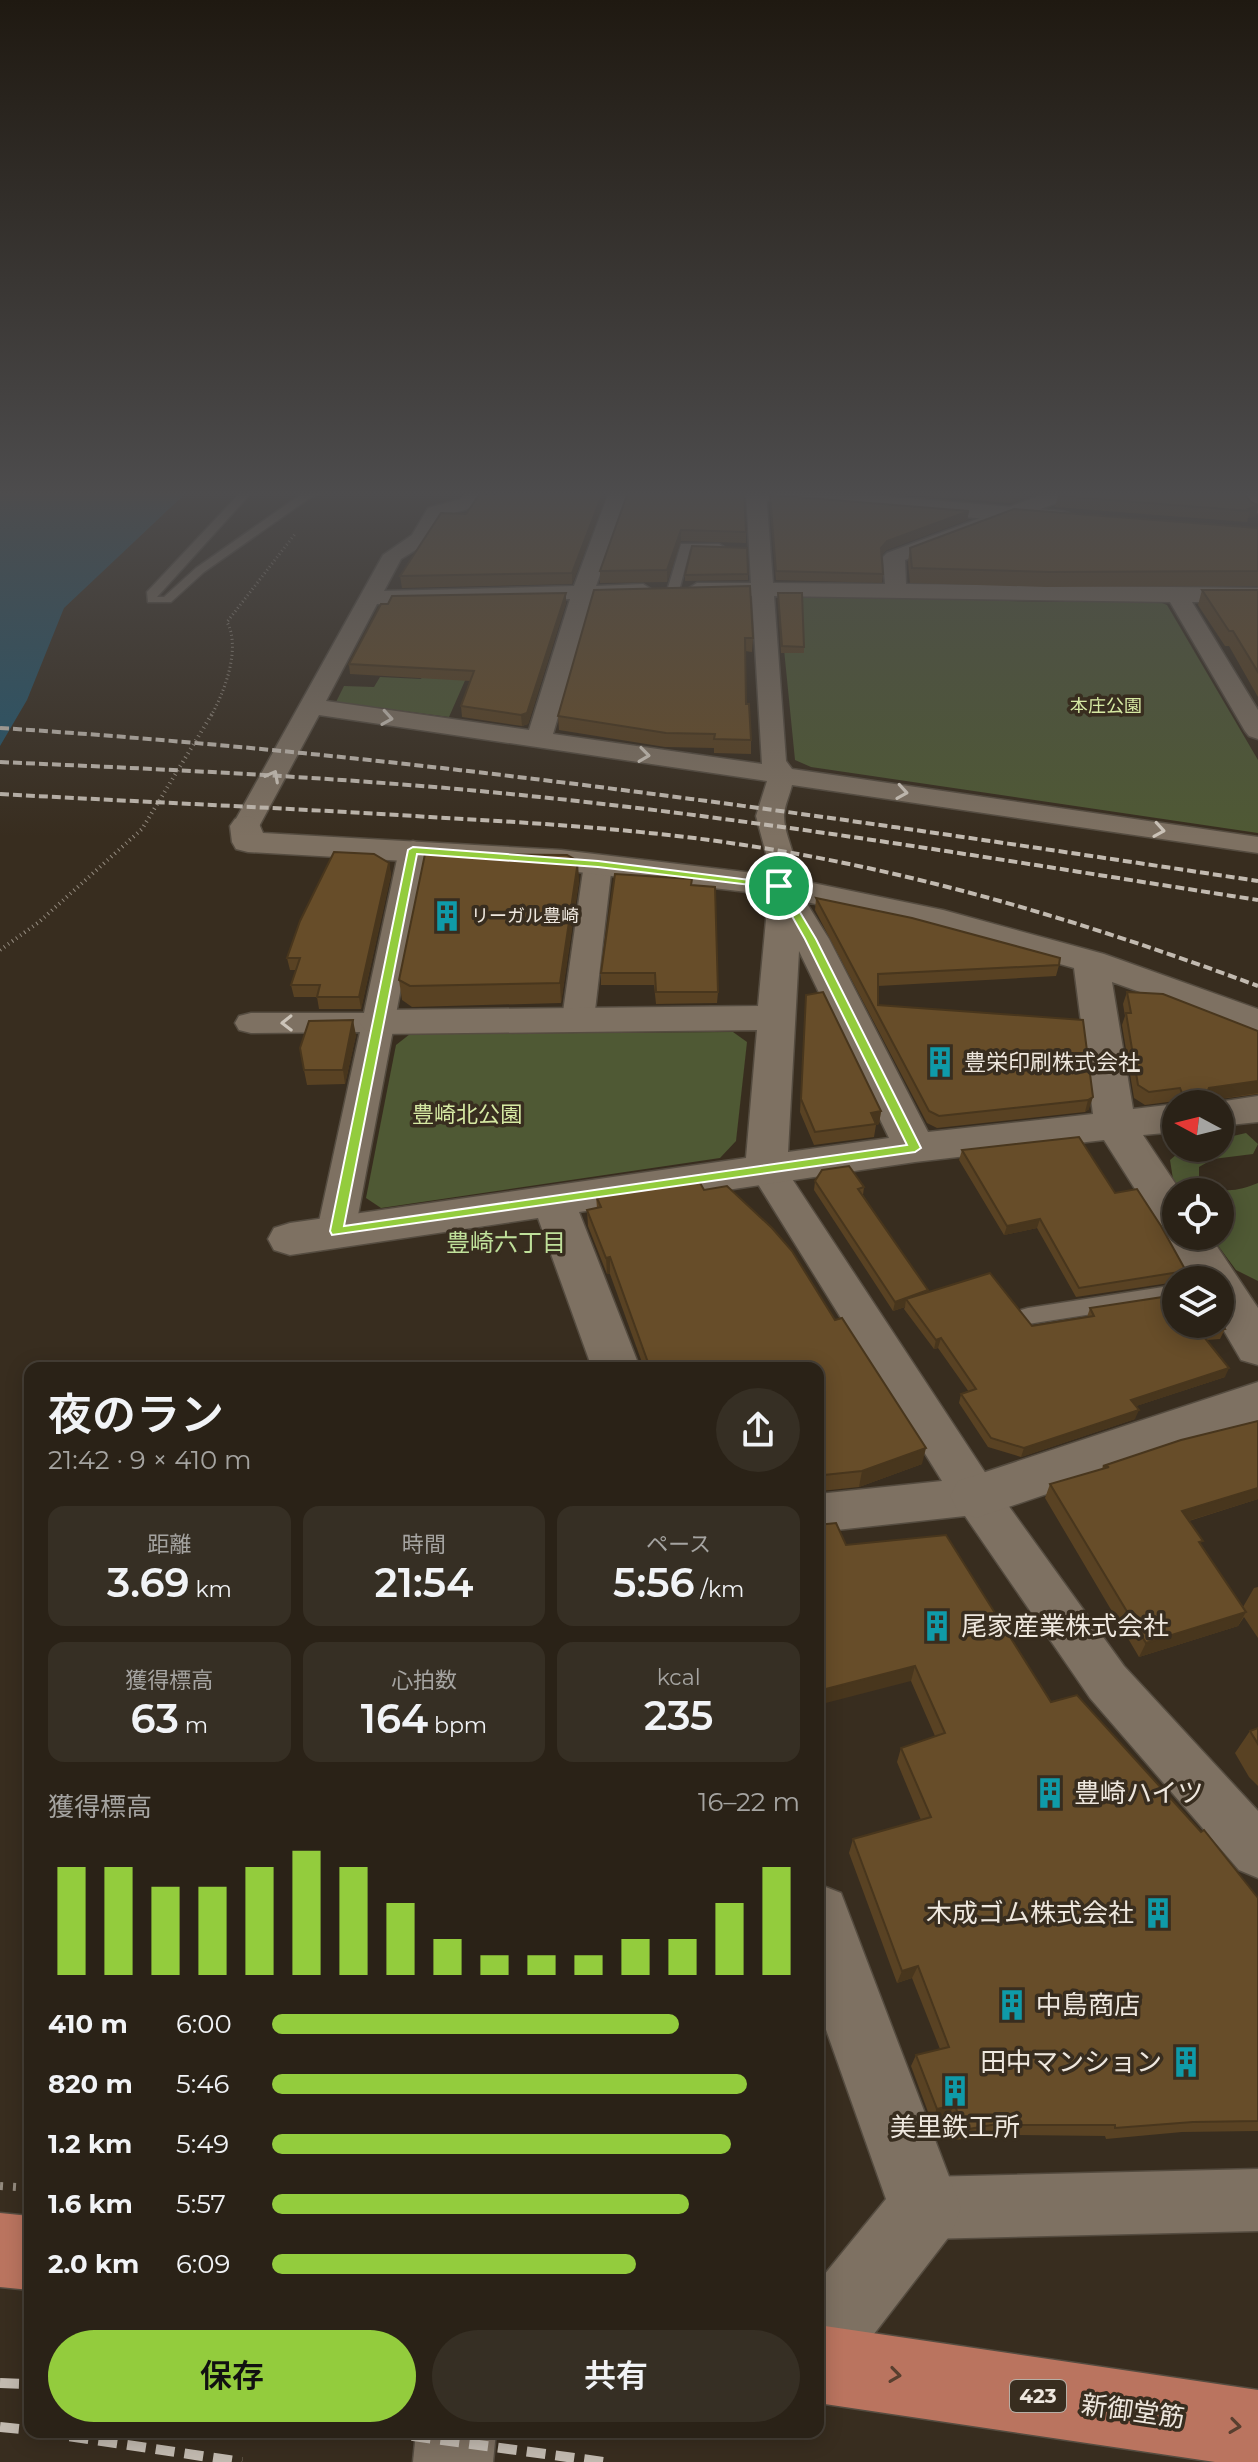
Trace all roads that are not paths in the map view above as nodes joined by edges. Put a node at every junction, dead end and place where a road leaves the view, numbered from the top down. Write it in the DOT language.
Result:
graph roads {
  1 [pos="367,607"];
  2 [pos="579,607"];
  3 [pos="764,607"];
  4 [pos="1184,607"];
  5 [pos="310,706"];
  6 [pos="1258,731"];
  7 [pos="538,741"];
  8 [pos="782,774"];
  9 [pos="247,834"];
  10 [pos="1258,845"];
  11 [pos="413,850"];
  12 [pos="598,864"];
  13 [pos="779,886"];
  14 [pos="1091,962"];
  15 [pos="776,1018"];
  16 [pos="578,1019"];
  17 [pos="378,1022"];
  18 [pos="1258,1022"];
  19 [pos="251,1023"];
  20 [pos="1258,1109"];
  21 [pos="1234,1112"];
  22 [pos="1162,1120"];
  23 [pos="1115,1125"];
  24 [pos="915,1148"];
  25 [pos="766,1168"];
  26 [pos="1162,1197"];
  27 [pos="553,1200"];
  28 [pos="336,1231"];
  29 [pos="290,1239"];
  30 [pos="1162,1295"];
  31 [pos="1234,1308"];
  32 [pos="1028,1316"];
  33 [pos="1258,1347"];
  34 [pos="614,1362"];
  35 [pos="1258,1402"];
  36 [pos="976,1496"];
  37 [pos="824,1512"];
  38 [pos="1258,1851"];
  39 [pos="824,1932"];
  40 [pos="1258,2200"];
  41 [pos="925,2208"];
  42 [pos="0,2250"];
  43 [pos="24,2252"];
  44 [pos="824,2313"];
  45 [pos="824,2365"];
  46 [pos="1258,2429"];
  47 [pos="455,2438"];
  48 [pos="453,2462"];
  1 -- 5 [label="street"];
  2 -- 7 [label="street"];
  3 -- 8 [label="street"];
  4 -- 6 [label="street"];
  5 -- 7 [label="street, one-way"];
  9 -- 5 [label="street, one-way"];
  7 -- 8 [label="street, one-way"];
  8 -- 10 [label="street, one-way"];
  8 -- 13 [label="street"];
  9 -- 11 [label="street"];
  11 -- 12 [label="street"];
  11 -- 17 [label="street"];
  12 -- 13 [label="street"];
  12 -- 16 [label="street"];
  13 -- 14 [label="street"];
  13 -- 15 [label="street"];
  13 -- 24 [label="street"];
  14 -- 18 [label="street"];
  14 -- 23 [label="street"];
  15 -- 16 [label="street"];
  15 -- 25 [label="street"];
  16 -- 17 [label="street"];
  17 -- 19 [label="street, one-way"];
  17 -- 28 [label="street"];
  20 -- 21 [label="street"];
  22 -- 23 [label="street"];
  23 -- 24 [label="street"];
  23 -- 26 [label="street"];
  24 -- 25 [label="street"];
  25 -- 27 [label="street"];
  25 -- 36 [label="street"];
  27 -- 28 [label="street"];
  27 -- 34 [label="street"];
  28 -- 29 [label="street"];
  30 -- 32 [label="lane"];
  31 -- 33 [label="street"];
  35 -- 36 [label="street"];
  36 -- 37 [label="street"];
  36 -- 38 [label="street"];
  39 -- 41 [label="street"];
  40 -- 41 [label="street"];
  41 -- 44 [label="street"];
  42 -- 43 [label="highway"];
  45 -- 46 [label="highway, 新御堂筋 / 423, one-way"];
  47 -- 48 [label="street"];
}
